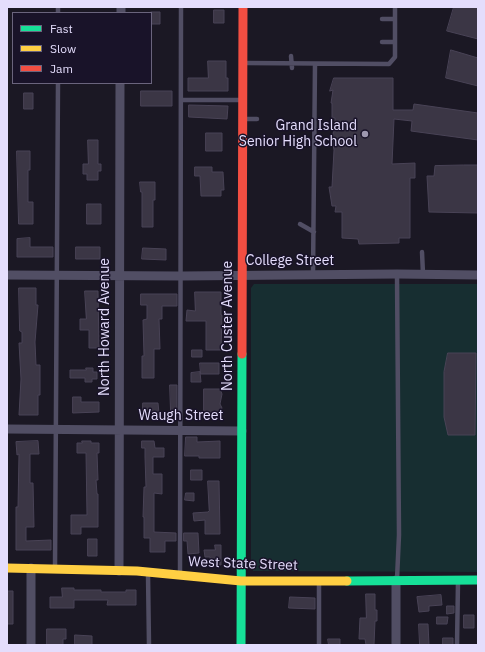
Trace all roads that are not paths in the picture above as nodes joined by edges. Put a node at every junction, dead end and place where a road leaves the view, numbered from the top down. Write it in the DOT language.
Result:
graph roads {
  1 [pos="182,7"];
  2 [pos="243,7"];
  3 [pos="395,7"];
  4 [pos="382,19"];
  5 [pos="395,19"];
  6 [pos="382,42"];
  7 [pos="395,42"];
  8 [pos="291,56"];
  9 [pos="243,63"];
  10 [pos="315,64"];
  11 [pos="292,66"];
  12 [pos="58,84"];
  13 [pos="120,84"];
  14 [pos="182,100"];
  15 [pos="243,100"];
  16 [pos="243,119"];
  17 [pos="257,119"];
  18 [pos="300,224"];
  19 [pos="314,232"];
  20 [pos="422,252"];
  21 [pos="397,274"];
  22 [pos="423,274"];
  23 [pos="7,275"];
  24 [pos="57,275"];
  25 [pos="119,275"];
  26 [pos="243,275"];
  27 [pos="313,275"];
  28 [pos="478,275"];
  29 [pos="181,276"];
  30 [pos="7,429"];
  31 [pos="56,430"];
  32 [pos="119,430"];
  33 [pos="181,430"];
  34 [pos="242,431"];
  35 [pos="7,568"];
  36 [pos="31,568"];
  37 [pos="55,569"];
  38 [pos="119,571"];
  39 [pos="148,572"];
  40 [pos="180,576"];
  41 [pos="319,580"];
  42 [pos="396,580"];
  43 [pos="458,580"];
  44 [pos="478,580"];
  45 [pos="241,581"];
  46 [pos="31,645"];
  47 [pos="148,645"];
  48 [pos="241,645"];
  49 [pos="319,645"];
  50 [pos="396,645"];
  51 [pos="457,645"];
  1 -- 14 [label="lane"];
  2 -- 9 [label="street, North Custer Avenue"];
  3 -- 5 [label="lane"];
  4 -- 5 [label="lane"];
  5 -- 7 [label="lane"];
  6 -- 7 [label="lane"];
  7 -- 10 [label="lane"];
  8 -- 11 [label="lane"];
  9 -- 11 [label="lane"];
  9 -- 15 [label="street, North Custer Avenue"];
  10 -- 11 [label="lane"];
  10 -- 19 [label="lane"];
  12 -- 24 [label="lane"];
  13 -- 25 [label="street, North Howard Avenue"];
  14 -- 15 [label="lane"];
  14 -- 29 [label="lane"];
  15 -- 16 [label="street, North Custer Avenue"];
  16 -- 17 [label="lane"];
  16 -- 26 [label="street, North Custer Avenue"];
  18 -- 19 [label="lane"];
  19 -- 27 [label="lane"];
  20 -- 22 [label="lane"];
  21 -- 22 [label="street, College Street"];
  21 -- 27 [label="street, College Street"];
  21 -- 42 [label="lane"];
  22 -- 28 [label="street, College Street"];
  23 -- 24 [label="street, College Street"];
  24 -- 25 [label="street, College Street"];
  24 -- 31 [label="lane"];
  25 -- 29 [label="street, College Street"];
  25 -- 32 [label="street, North Howard Avenue"];
  26 -- 27 [label="street, College Street"];
  26 -- 29 [label="street, College Street"];
  26 -- 34 [label="street, North Custer Avenue"];
  29 -- 33 [label="lane"];
  30 -- 31 [label="street, Waugh Street"];
  31 -- 32 [label="street, Waugh Street"];
  31 -- 37 [label="lane"];
  32 -- 33 [label="street, Waugh Street"];
  32 -- 38 [label="street, North Howard Avenue"];
  33 -- 34 [label="street, Waugh Street"];
  33 -- 40 [label="lane"];
  34 -- 45 [label="street, North Custer Avenue"];
  35 -- 36 [label="street, West State Street"];
  36 -- 37 [label="street, West State Street"];
  36 -- 46 [label="street"];
  37 -- 38 [label="street, West State Street"];
  38 -- 39 [label="street, West State Street"];
  39 -- 40 [label="street, West State Street"];
  39 -- 47 [label="lane"];
  40 -- 45 [label="street, West State Street"];
  41 -- 42 [label="street, West State Street"];
  41 -- 45 [label="street, West State Street"];
  41 -- 49 [label="lane"];
  42 -- 43 [label="street, West State Street"];
  42 -- 50 [label="street"];
  43 -- 44 [label="street, West State Street"];
  43 -- 51 [label="lane"];
  45 -- 48 [label="street, North Custer Avenue"];
}
